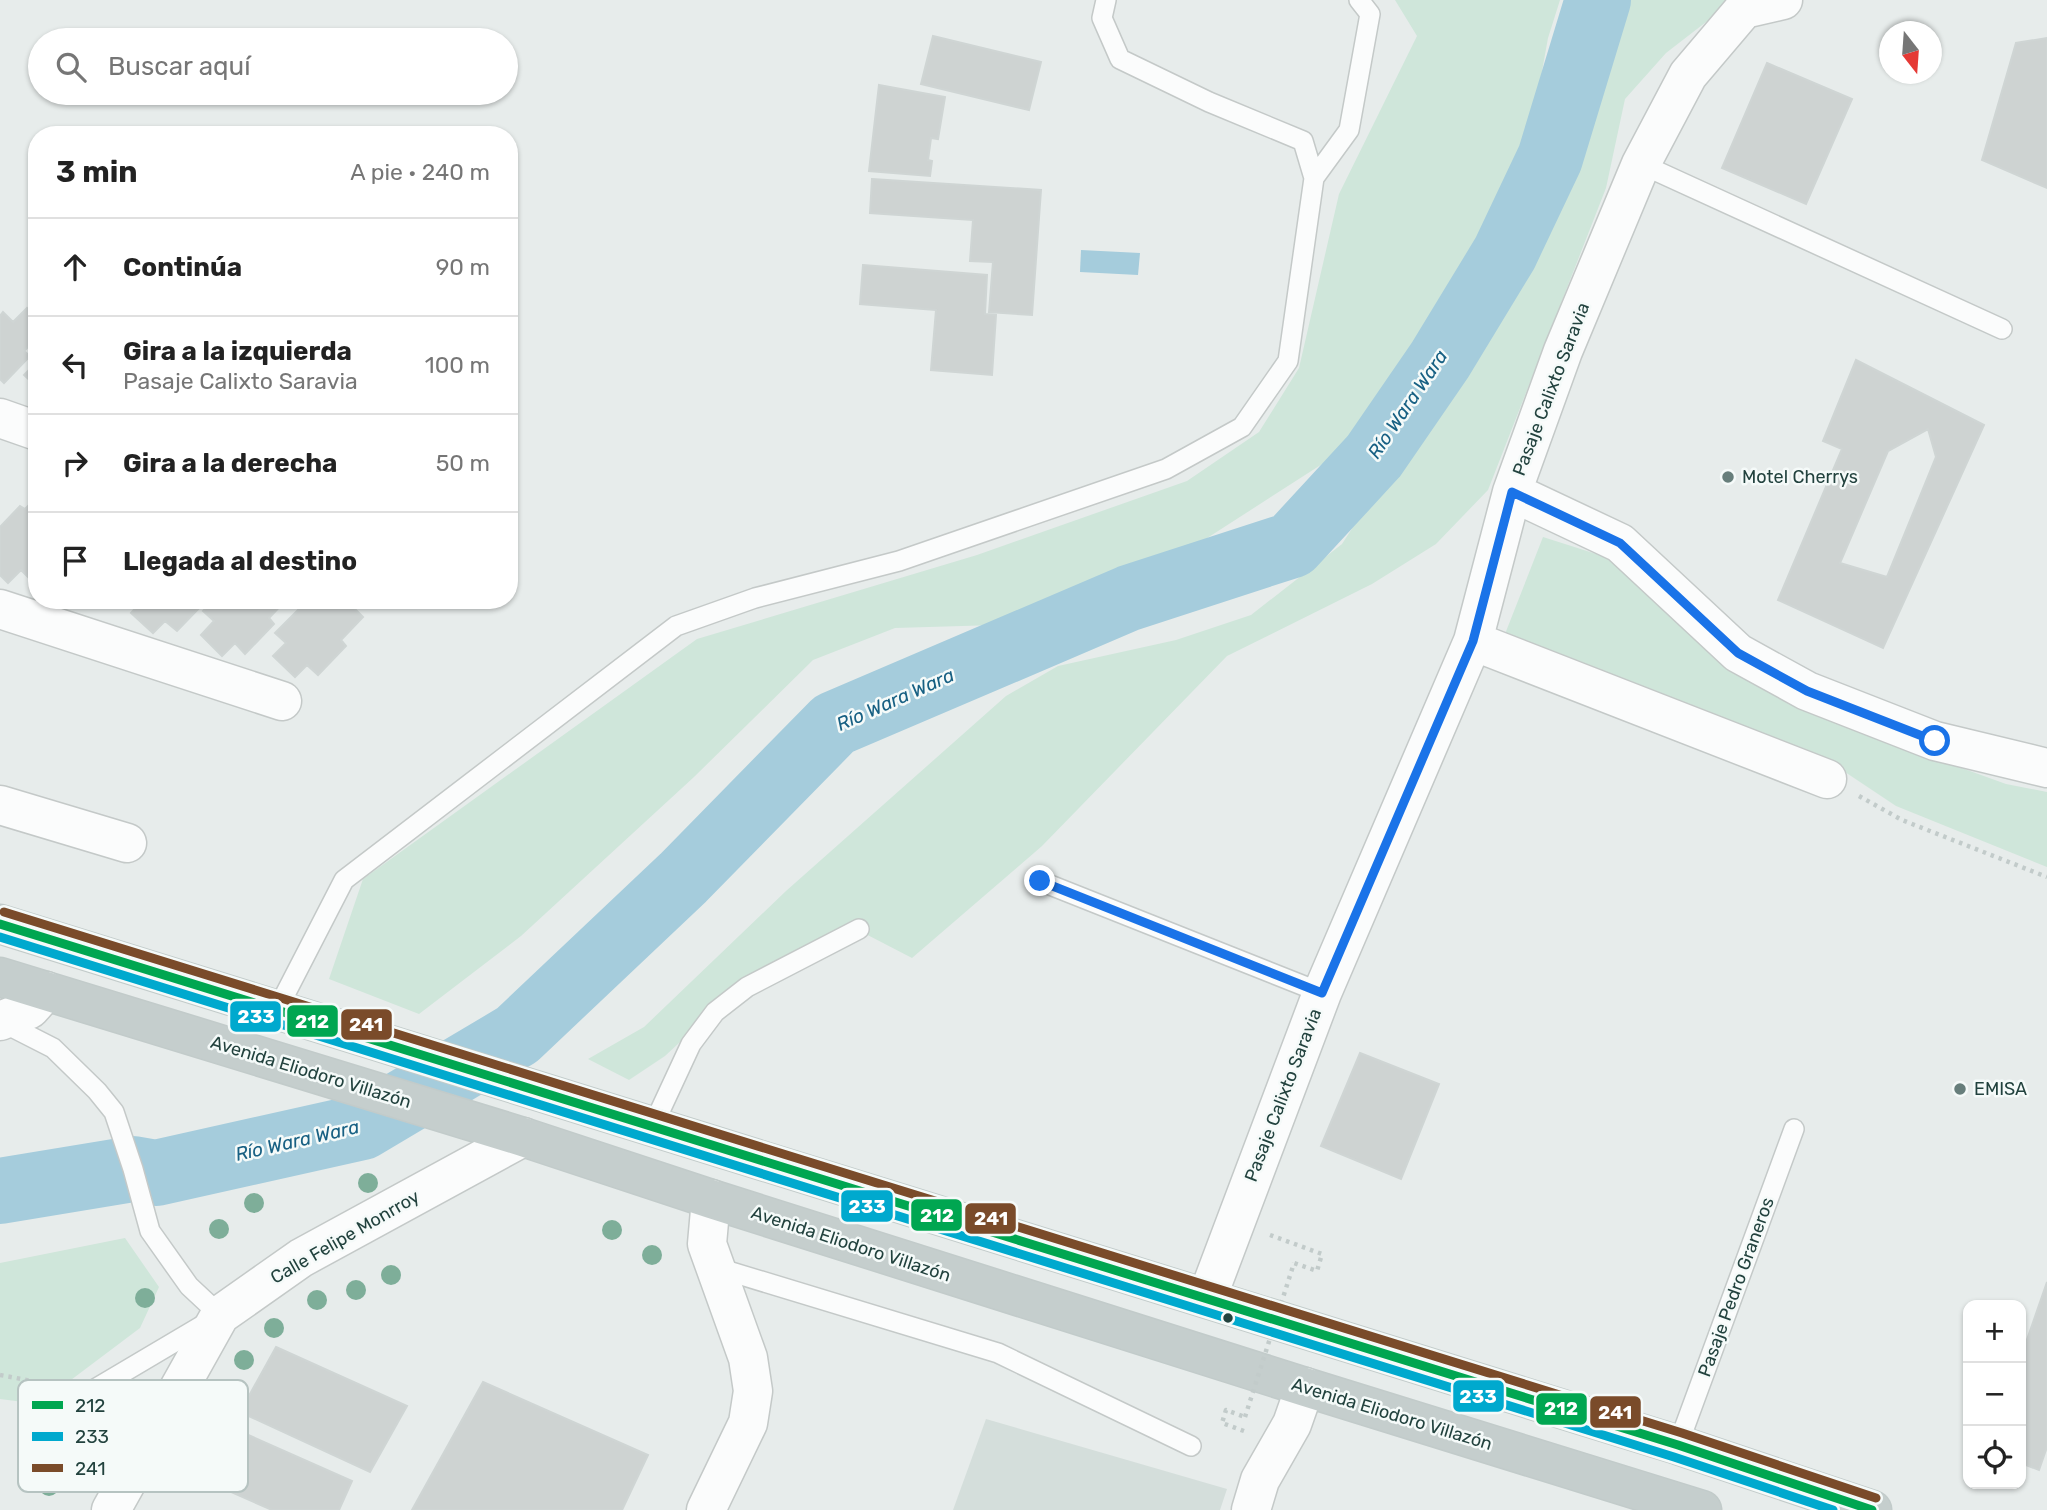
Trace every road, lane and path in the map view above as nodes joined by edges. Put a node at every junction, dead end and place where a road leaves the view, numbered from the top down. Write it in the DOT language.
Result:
graph roads {
  1 [pos="1106,0"];
  2 [pos="1359,0"];
  3 [pos="1783,0"];
  4 [pos="1746,4"];
  5 [pos="1641,164"];
  6 [pos="1314,178"];
  7 [pos="2002,330"];
  8 [pos="0,418"];
  9 [pos="28,427"];
  10 [pos="1512,492"];
  11 [pos="0,609"];
  12 [pos="1473,641"];
  13 [pos="282,701"];
  14 [pos="2047,768"];
  15 [pos="1827,779"];
  16 [pos="0,806"];
  17 [pos="127,843"];
  18 [pos="2047,877"];
  19 [pos="1040,881"];
  20 [pos="0,925"];
  21 [pos="859,929"];
  22 [pos="0,977"];
  23 [pos="46,991"];
  24 [pos="1322,993"];
  25 [pos="277,1010"];
  26 [pos="0,1021"];
  27 [pos="652,1128"];
  28 [pos="1794,1129"];
  29 [pos="510,1134"];
  30 [pos="711,1199"];
  31 [pos="1305,1248"];
  32 [pos="715,1267"];
  33 [pos="1207,1298"];
  34 [pos="220,1315"];
  35 [pos="110,1380"];
  36 [pos="184,1380"];
  37 [pos="1304,1387"];
  38 [pos="1243,1431"];
  39 [pos="1678,1445"];
  40 [pos="1191,1446"];
  41 [pos="121,1492"];
  42 [pos="111,1510"];
  43 [pos="706,1510"];
  44 [pos="1251,1510"];
  45 [pos="1702,1510"];
  46 [pos="1872,1510"];
  1 -- 6 [label="lane"];
  2 -- 6 [label="lane"];
  3 -- 4 [label="street, Pasaje Calixto Saravia"];
  4 -- 5 [label="street, Pasaje Calixto Saravia"];
  5 -- 7 [label="lane"];
  5 -- 10 [label="street, Pasaje Calixto Saravia"];
  6 -- 25 [label="lane"];
  8 -- 9 [label="street"];
  10 -- 12 [label="street, Pasaje Calixto Saravia"];
  10 -- 14 [label="street"];
  11 -- 13 [label="street"];
  12 -- 15 [label="street"];
  12 -- 24 [label="street, Pasaje Calixto Saravia"];
  15 -- 18 [label="path"];
  16 -- 17 [label="street"];
  19 -- 24 [label="lane"];
  20 -- 25 [label="highway"];
  21 -- 27 [label="lane"];
  22 -- 23 [label="highway, Avenida Eliodoro Villazón"];
  23 -- 26 [label="street"];
  23 -- 29 [label="highway, Avenida Eliodoro Villazón"];
  24 -- 33 [label="street, Pasaje Calixto Saravia"];
  25 -- 27 [label="highway"];
  26 -- 34 [label="lane"];
  27 -- 33 [label="highway"];
  28 -- 39 [label="lane, Pasaje Pedro Graneros"];
  29 -- 30 [label="highway, Avenida Eliodoro Villazón"];
  29 -- 34 [label="street, Calle Felipe Monrroy"];
  30 -- 32 [label="street"];
  30 -- 37 [label="highway, Avenida Eliodoro Villazón"];
  31 -- 38 [label="path, bridge"];
  32 -- 40 [label="lane"];
  32 -- 43 [label="street"];
  33 -- 39 [label="highway"];
  34 -- 35 [label="lane"];
  34 -- 36 [label="street, Calle Felipe Monrroy"];
  37 -- 44 [label="street"];
  37 -- 45 [label="highway, Avenida Eliodoro Villazón"];
  39 -- 46 [label="highway"];
  41 -- 42 [label="street, Calle Felipe Monrroy"];
}
